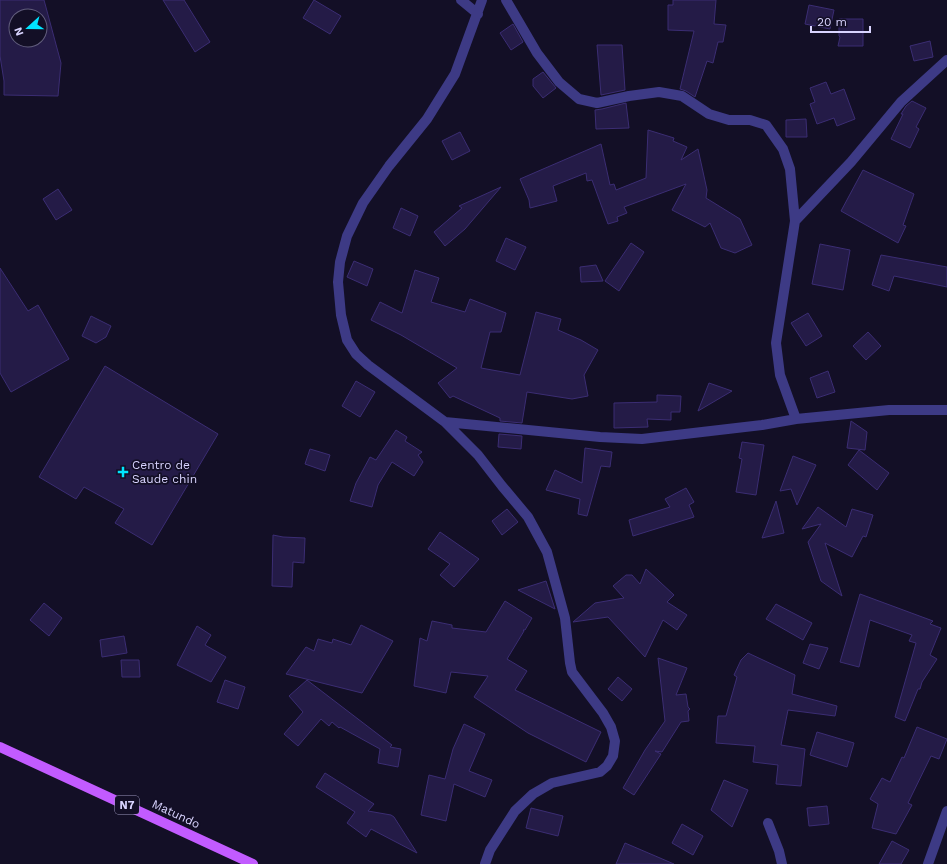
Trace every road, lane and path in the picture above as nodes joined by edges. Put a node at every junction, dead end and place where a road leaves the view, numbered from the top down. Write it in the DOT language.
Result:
graph roads {
  1 [pos="461,0"];
  2 [pos="482,0"];
  3 [pos="506,0"];
  4 [pos="478,14"];
  5 [pos="947,60"];
  6 [pos="795,221"];
  7 [pos="947,410"];
  8 [pos="796,419"];
  9 [pos="445,422"];
  10 [pos="0,747"];
  11 [pos="947,811"];
  12 [pos="768,823"];
  13 [pos="253,864"];
  14 [pos="485,864"];
  15 [pos="782,864"];
  16 [pos="928,864"];
  1 -- 4 [label="street"];
  2 -- 4 [label="street"];
  3 -- 6 [label="street"];
  4 -- 9 [label="street"];
  5 -- 6 [label="street"];
  6 -- 8 [label="street"];
  7 -- 8 [label="street"];
  8 -- 9 [label="street"];
  9 -- 14 [label="street"];
  10 -- 13 [label="main road, Matundo / N7"];
  11 -- 16 [label="street"];
  12 -- 15 [label="street"];
}
